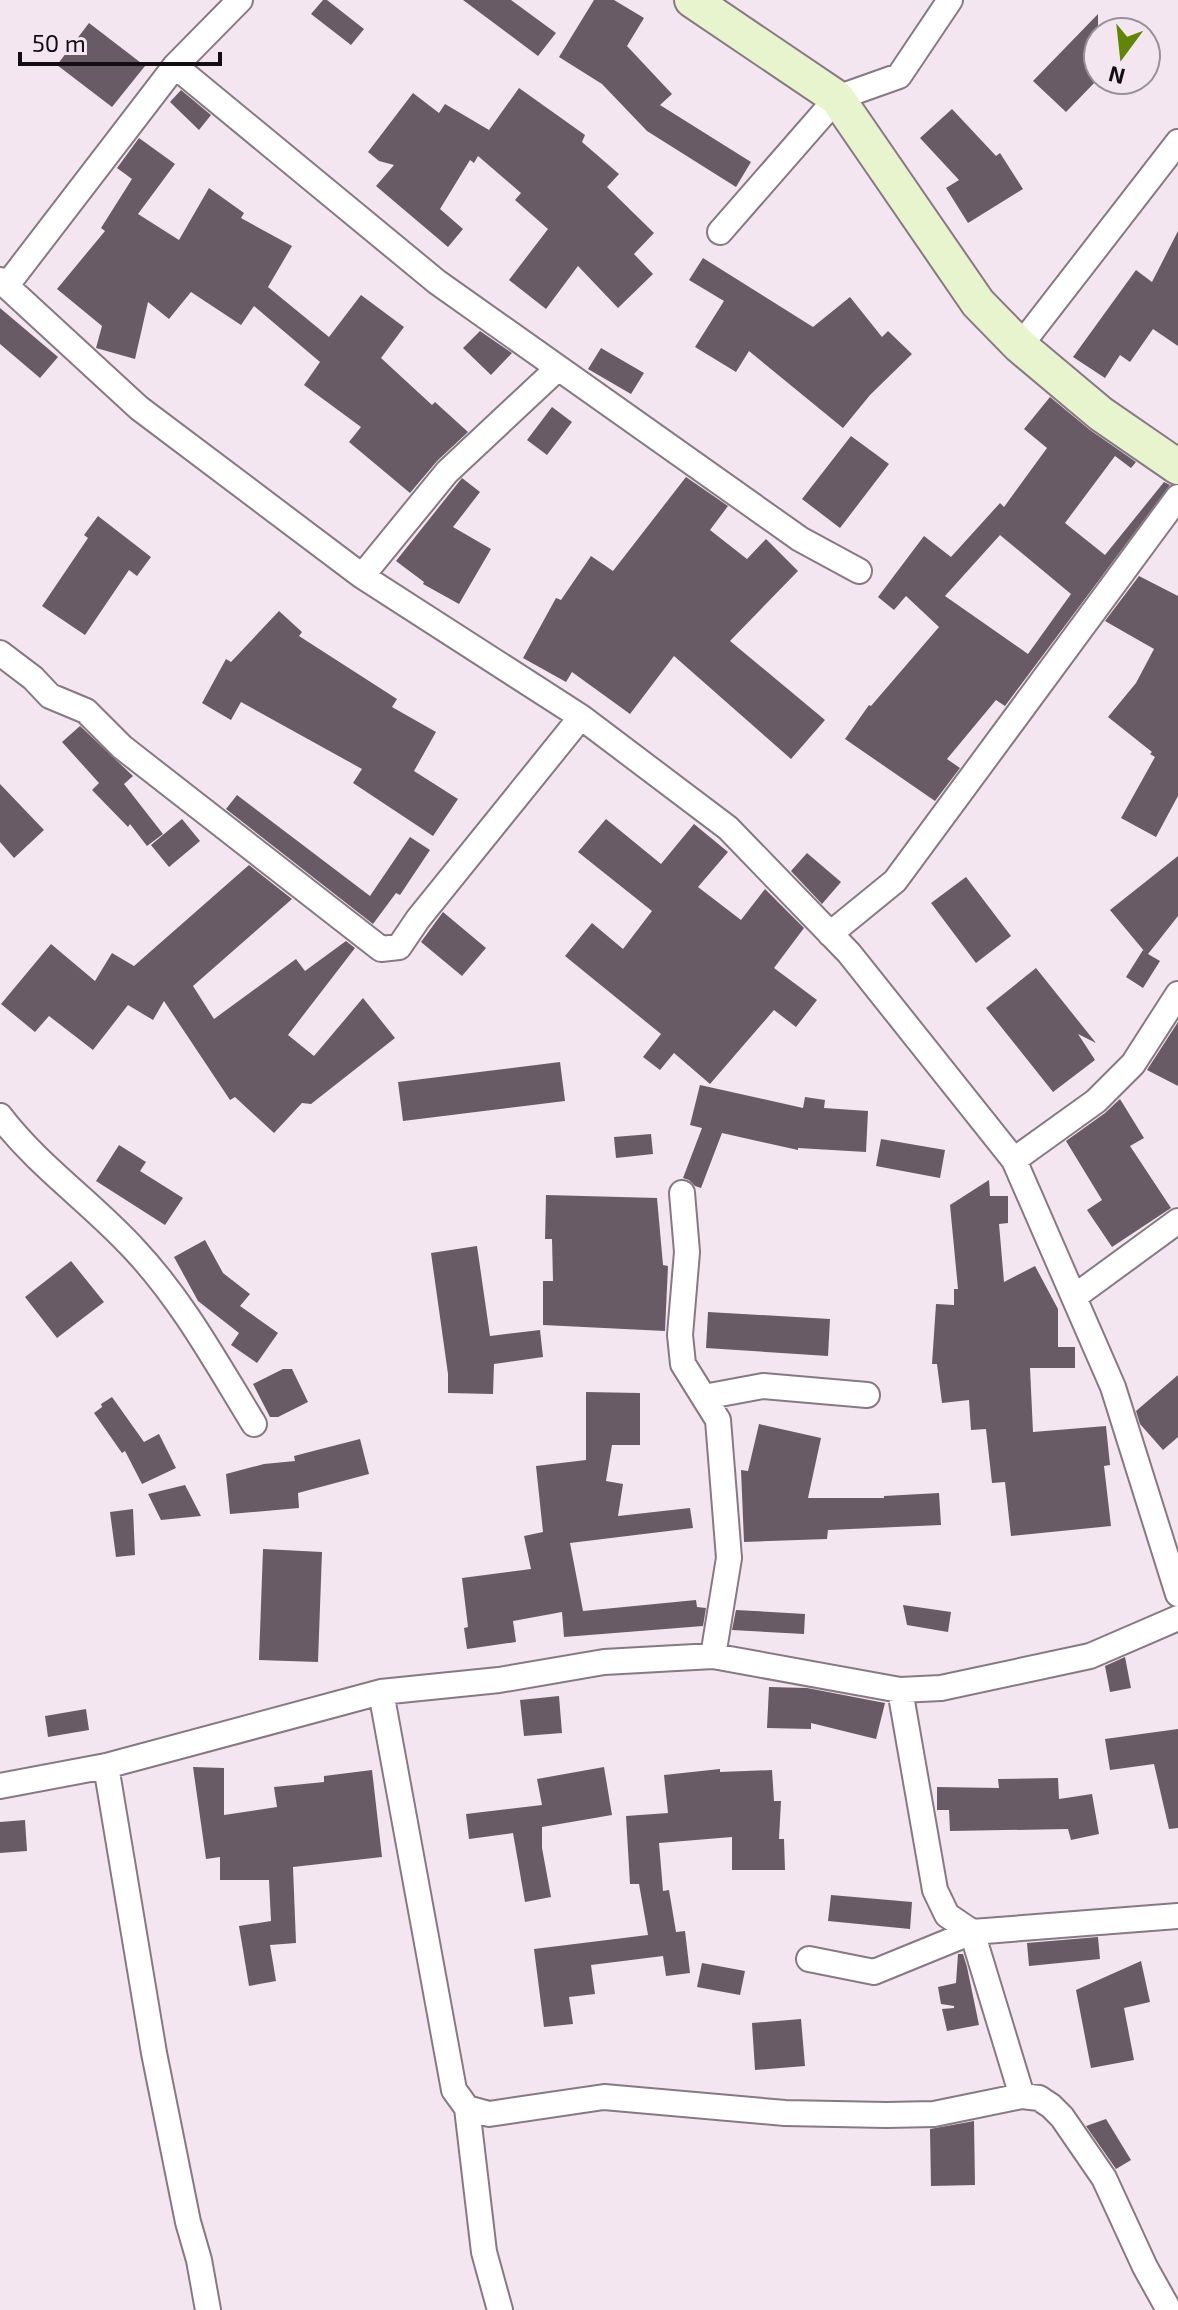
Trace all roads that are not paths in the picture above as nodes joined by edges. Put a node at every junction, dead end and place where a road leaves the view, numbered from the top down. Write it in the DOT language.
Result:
graph roads {
  1 [pos="240,0"];
  2 [pos="692,0"];
  3 [pos="950,0"];
  4 [pos="175,66"];
  5 [pos="837,98"];
  6 [pos="1178,142"];
  7 [pos="720,232"];
  8 [pos="3,282"];
  9 [pos="1020,346"];
  10 [pos="557,369"];
  11 [pos="1178,467"];
  12 [pos="1178,497"];
  13 [pos="859,571"];
  14 [pos="362,576"];
  15 [pos="0,653"];
  16 [pos="581,717"];
  17 [pos="830,934"];
  18 [pos="1178,994"];
  19 [pos="0,1116"];
  20 [pos="1014,1160"];
  21 [pos="682,1193"];
  22 [pos="1178,1221"];
  23 [pos="1074,1297"];
  24 [pos="867,1395"];
  25 [pos="704,1397"];
  26 [pos="254,1424"];
  27 [pos="1178,1594"];
  28 [pos="1178,1618"];
  29 [pos="713,1656"];
  30 [pos="900,1690"];
  31 [pos="381,1692"];
  32 [pos="106,1766"];
  33 [pos="0,1786"];
  34 [pos="1178,1916"];
  35 [pos="972,1932"];
  36 [pos="809,1959"];
  37 [pos="1022,2096"];
  38 [pos="467,2108"];
  39 [pos="208,2310"];
  40 [pos="500,2310"];
  41 [pos="1169,2310"];
  1 -- 4 [label="street"];
  2 -- 5 [label="street"];
  3 -- 5 [label="street"];
  4 -- 8 [label="street"];
  4 -- 10 [label="street"];
  5 -- 7 [label="street"];
  5 -- 9 [label="street"];
  6 -- 9 [label="street"];
  8 -- 14 [label="street"];
  9 -- 11 [label="street"];
  10 -- 13 [label="street"];
  10 -- 14 [label="street"];
  12 -- 17 [label="street"];
  14 -- 16 [label="street"];
  15 -- 16 [label="street"];
  16 -- 17 [label="street"];
  17 -- 20 [label="street"];
  18 -- 20 [label="street"];
  19 -- 26 [label="street"];
  20 -- 23 [label="street"];
  21 -- 25 [label="street"];
  22 -- 23 [label="street"];
  23 -- 27 [label="street"];
  24 -- 25 [label="street"];
  25 -- 29 [label="street"];
  28 -- 30 [label="street"];
  29 -- 30 [label="street"];
  29 -- 31 [label="street"];
  30 -- 35 [label="street"];
  31 -- 32 [label="street"];
  31 -- 38 [label="street"];
  32 -- 33 [label="street"];
  32 -- 39 [label="street"];
  34 -- 35 [label="street"];
  35 -- 36 [label="street"];
  35 -- 37 [label="street"];
  37 -- 38 [label="street"];
  37 -- 41 [label="street"];
  38 -- 40 [label="street"];
}
